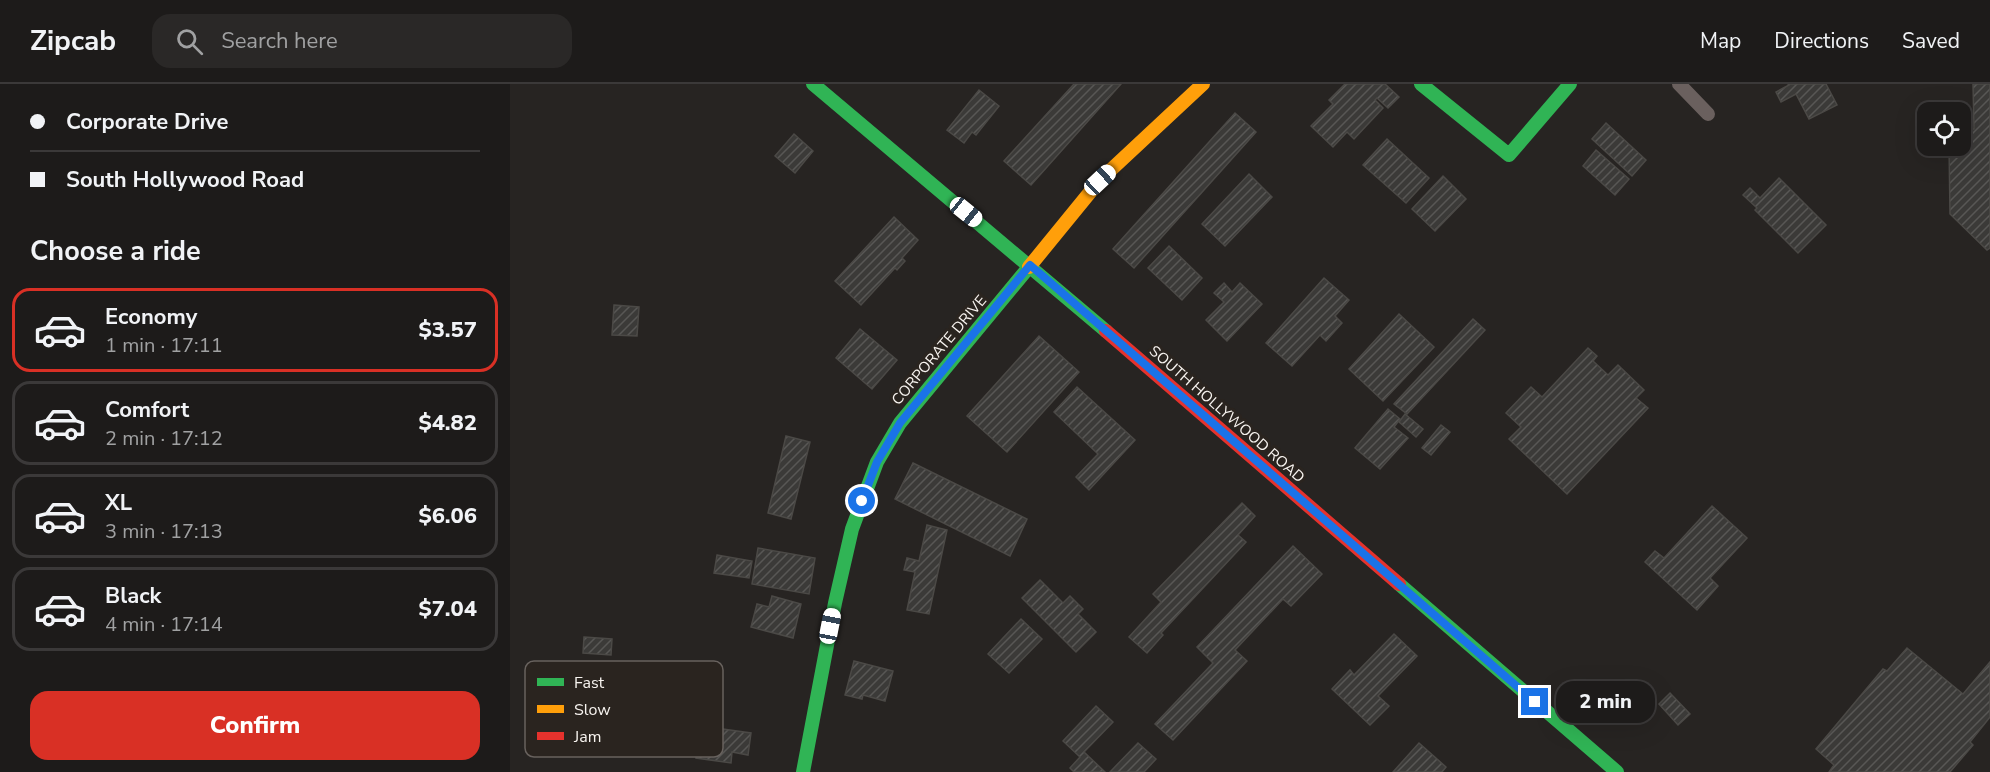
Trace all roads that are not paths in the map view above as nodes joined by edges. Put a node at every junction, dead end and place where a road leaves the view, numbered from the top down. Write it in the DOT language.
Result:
graph roads {
  1 [pos="813,84"];
  2 [pos="1203,84"];
  3 [pos="1421,84"];
  4 [pos="1570,84"];
  5 [pos="1679,84"];
  6 [pos="1708,114"];
  7 [pos="1030,265"];
  8 [pos="803,772"];
  9 [pos="1617,772"];
  1 -- 7 [label="main road, SOUTH HOLLYWOOD ROAD"];
  2 -- 7 [label="main road, CORPORATE DRIVE"];
  3 -- 4 [label="main road"];
  5 -- 6 [label="street"];
  7 -- 8 [label="main road, CORPORATE DRIVE"];
  7 -- 9 [label="main road, SOUTH HOLLYWOOD ROAD"];
}
